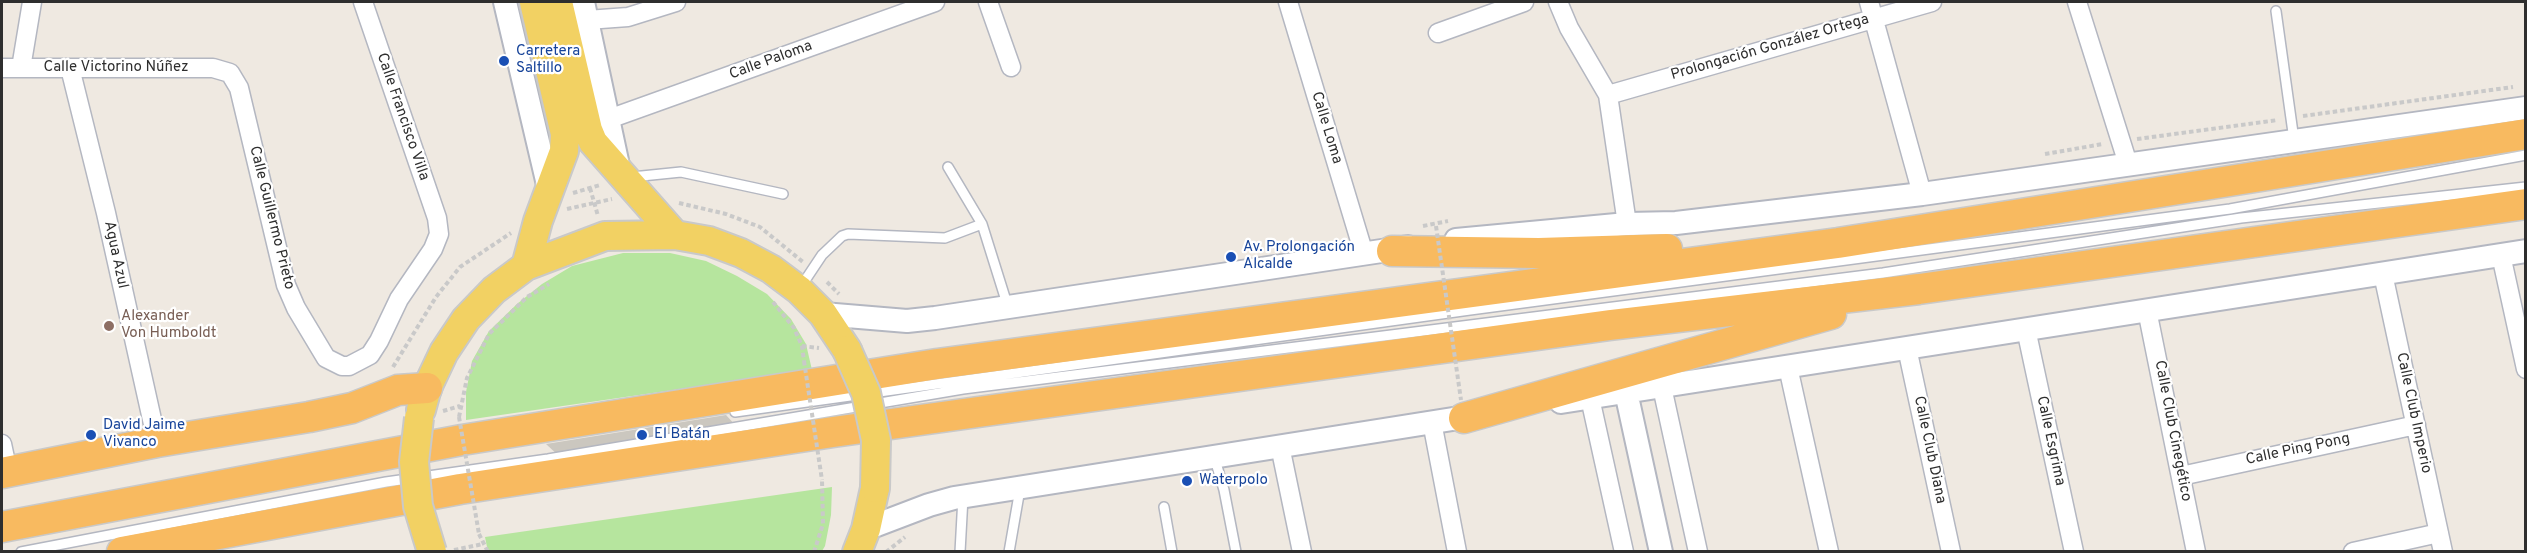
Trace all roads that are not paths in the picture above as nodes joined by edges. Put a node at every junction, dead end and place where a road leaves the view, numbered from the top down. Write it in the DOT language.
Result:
graph roads {
  1 [pos="32,2"];
  2 [pos="363,2"];
  3 [pos="505,2"];
  4 [pos="534,2"];
  5 [pos="558,2"];
  6 [pos="676,2"];
  7 [pos="935,2"];
  8 [pos="988,2"];
  9 [pos="1288,2"];
  10 [pos="1524,2"];
  11 [pos="1558,2"];
  12 [pos="1932,2"];
  13 [pos="2077,2"];
  14 [pos="1484,8"];
  15 [pos="1871,10"];
  16 [pos="585,11"];
  17 [pos="2276,11"];
  18 [pos="1438,33"];
  19 [pos="1011,67"];
  20 [pos="2,68"];
  21 [pos="21,68"];
  22 [pos="70,68"];
  23 [pos="230,73"];
  24 [pos="1608,95"];
  25 [pos="2526,108"];
  26 [pos="606,120"];
  27 [pos="2526,134"];
  28 [pos="2294,141"];
  29 [pos="2526,155"];
  30 [pos="2128,164"];
  31 [pos="948,167"];
  32 [pos="622,176"];
  33 [pos="2526,187"];
  34 [pos="783,194"];
  35 [pos="1922,194"];
  36 [pos="544,204"];
  37 [pos="2526,204"];
  38 [pos="982,224"];
  39 [pos="1627,224"];
  40 [pos="675,235"];
  41 [pos="1838,243"];
  42 [pos="2526,251"];
  43 [pos="1378,253"];
  44 [pos="2501,255"];
  45 [pos="526,266"];
  46 [pos="2383,274"];
  47 [pos="805,280"];
  48 [pos="1919,289"];
  49 [pos="1008,307"];
  50 [pos="834,308"];
  51 [pos="2147,310"];
  52 [pos="2026,330"];
  53 [pos="1907,348"];
  54 [pos="326,358"];
  55 [pos="1788,367"];
  56 [pos="2526,369"];
  57 [pos="1662,387"];
  58 [pos="427,388"];
  59 [pos="1626,392"];
  60 [pos="1590,398"];
  61 [pos="1463,409"];
  62 [pos="729,412"];
  63 [pos="1432,422"];
  64 [pos="2416,425"];
  65 [pos="157,442"];
  66 [pos="1280,446"];
  67 [pos="1214,456"];
  68 [pos="422,459"];
  69 [pos="4,463"];
  70 [pos="2181,476"];
  71 [pos="1020,487"];
  72 [pos="963,497"];
  73 [pos="1164,507"];
  74 [pos="130,514"];
  75 [pos="2,527"];
  76 [pos="2439,533"];
  77 [pos="862,541"];
  78 [pos="21,552"];
  79 [pos="122,552"];
  80 [pos="432,552"];
  81 [pos="960,552"];
  82 [pos="1009,552"];
  83 [pos="1172,552"];
  84 [pos="1236,552"];
  85 [pos="1302,552"];
  86 [pos="1457,552"];
  87 [pos="1624,552"];
  88 [pos="1661,552"];
  89 [pos="1698,552"];
  90 [pos="1829,552"];
  91 [pos="1951,552"];
  92 [pos="2074,552"];
  93 [pos="2196,552"];
  94 [pos="2353,552"];
  95 [pos="2443,552"];
  1 -- 21 [label="street"];
  2 -- 54 [label="street, Calle Francisco Villa"];
  3 -- 36 [label="street"];
  4 -- 36 [label="main road"];
  5 -- 32 [label="main road"];
  6 -- 16 [label="street"];
  7 -- 26 [label="street, Calle Paloma"];
  8 -- 19 [label="street"];
  9 -- 43 [label="street, Calle Loma"];
  10 -- 14 [label="street"];
  11 -- 24 [label="street"];
  12 -- 15 [label="street, Prolongación González Ortega"];
  13 -- 30 [label="street"];
  14 -- 18 [label="street"];
  15 -- 24 [label="street, Prolongación González Ortega"];
  15 -- 35 [label="street"];
  16 -- 26 [label="street"];
  17 -- 28 [label="lane"];
  20 -- 21 [label="street, Calle Victorino Núñez"];
  21 -- 22 [label="street, Calle Victorino Núñez"];
  22 -- 23 [label="street, Calle Victorino Núñez"];
  22 -- 65 [label="street, Agua Azul"];
  23 -- 54 [label="street, Calle Guillermo Prieto"];
  24 -- 39 [label="street"];
  25 -- 28 [label="street"];
  26 -- 32 [label="street"];
  27 -- 41 [label="highway"];
  28 -- 30 [label="street"];
  29 -- 62 [label="lane"];
  30 -- 35 [label="street"];
  31 -- 38 [label="lane"];
  32 -- 34 [label="lane"];
  32 -- 40 [label="main road"];
  33 -- 78 [label="lane"];
  35 -- 39 [label="street"];
  36 -- 45 [label="main road"];
  37 -- 48 [label="highway"];
  38 -- 47 [label="lane"];
  38 -- 49 [label="lane"];
  39 -- 43 [label="street"];
  40 -- 45 [label="main road"];
  40 -- 47 [label="main road"];
  41 -- 43 [label="highway"];
  41 -- 75 [label="highway"];
  42 -- 44 [label="street"];
  43 -- 49 [label="street"];
  44 -- 46 [label="street"];
  44 -- 56 [label="street"];
  45 -- 58 [label="main road"];
  46 -- 51 [label="street"];
  46 -- 64 [label="street, Calle Club Imperio"];
  47 -- 50 [label="main road"];
  48 -- 61 [label="highway"];
  48 -- 79 [label="highway"];
  49 -- 50 [label="street"];
  50 -- 77 [label="main road, bridge"];
  51 -- 52 [label="street"];
  51 -- 70 [label="street, Calle Club Cinegético"];
  52 -- 53 [label="street"];
  52 -- 92 [label="street, Calle Esgrima"];
  53 -- 55 [label="street"];
  53 -- 91 [label="street, Calle Club Diana"];
  55 -- 57 [label="street"];
  55 -- 90 [label="street"];
  57 -- 59 [label="street"];
  57 -- 89 [label="street"];
  58 -- 65 [label="highway"];
  58 -- 80 [label="main road, bridge"];
  59 -- 60 [label="street"];
  59 -- 88 [label="street"];
  60 -- 61 [label="street"];
  60 -- 87 [label="street"];
  61 -- 63 [label="street"];
  63 -- 66 [label="street"];
  63 -- 86 [label="street"];
  64 -- 70 [label="street, Calle Ping Pong"];
  64 -- 76 [label="street, Calle Club Imperio"];
  65 -- 69 [label="highway"];
  66 -- 67 [label="street"];
  66 -- 85 [label="street"];
  67 -- 71 [label="street"];
  67 -- 84 [label="lane"];
  68 -- 74 [label="lane"];
  70 -- 93 [label="street, Calle Club Cinegético"];
  71 -- 72 [label="street"];
  71 -- 82 [label="lane"];
  72 -- 77 [label="street"];
  72 -- 81 [label="lane"];
  73 -- 83 [label="lane"];
  76 -- 94 [label="street"];
  76 -- 95 [label="street, Calle Club Imperio"];
}
